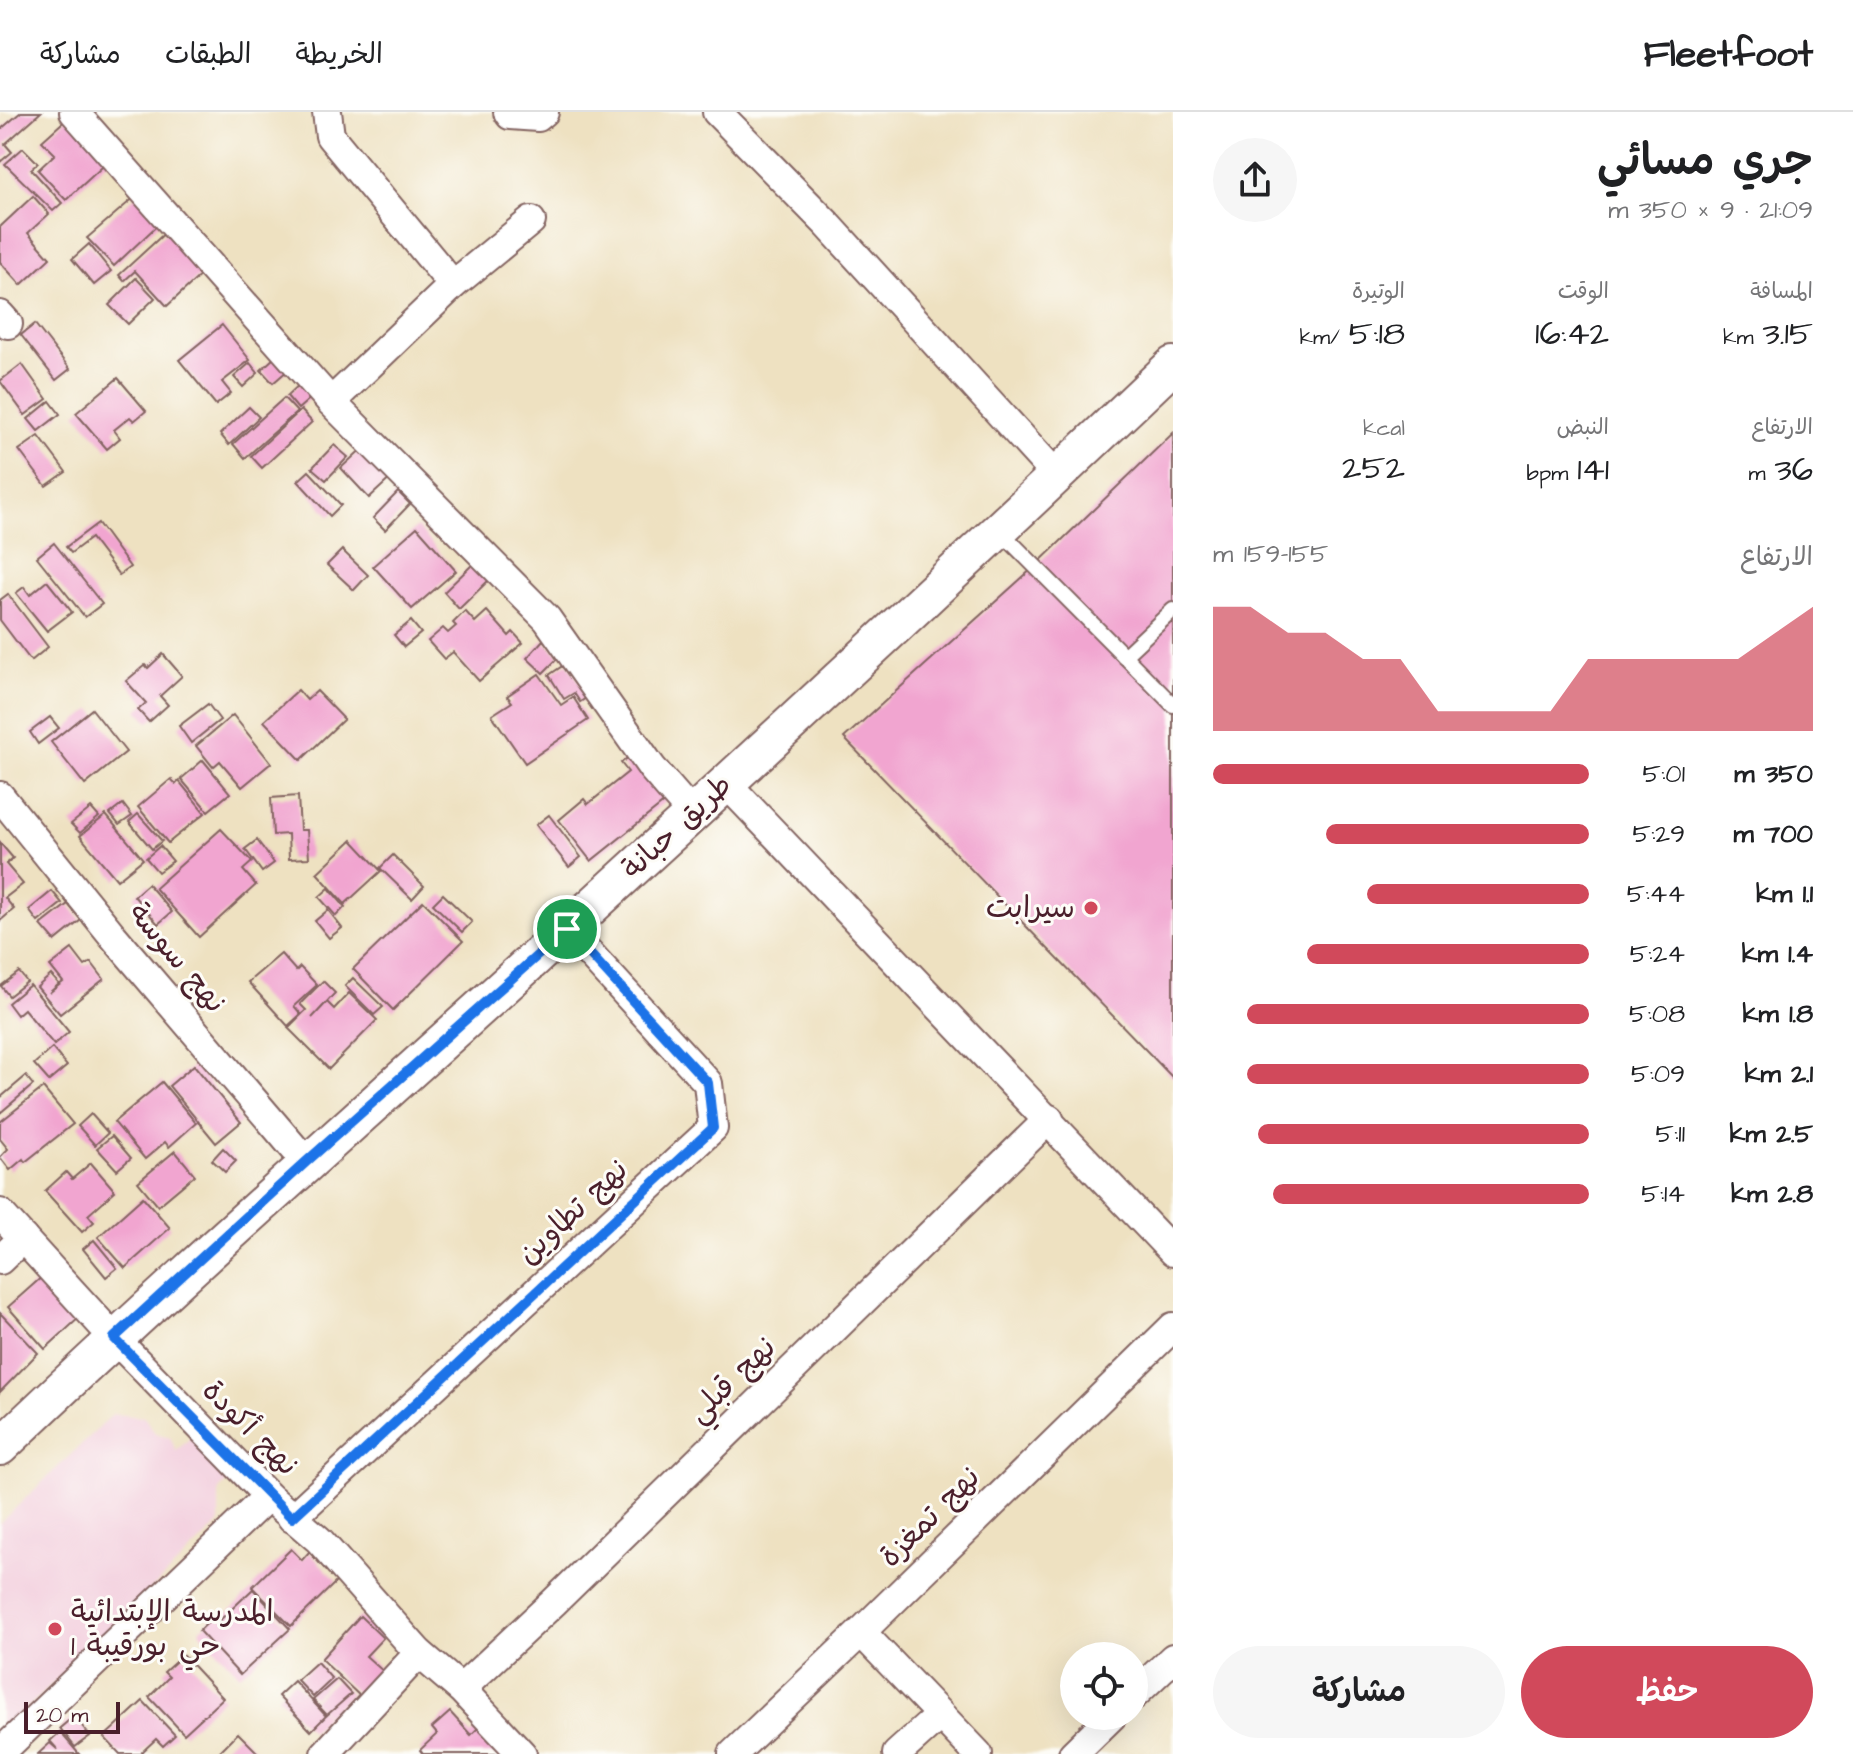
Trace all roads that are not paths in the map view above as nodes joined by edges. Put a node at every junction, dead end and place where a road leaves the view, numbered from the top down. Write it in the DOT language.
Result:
graph roads {
  1 [pos="74,112"];
  2 [pos="327,112"];
  3 [pos="508,112"];
  4 [pos="544,112"];
  5 [pos="717,112"];
  6 [pos="531,221"];
  7 [pos="453,285"];
  8 [pos="1173,365"];
  9 [pos="331,402"];
  10 [pos="1057,476"];
  11 [pos="999,530"];
  12 [pos="1173,610"];
  13 [pos="1124,656"];
  14 [pos="1173,705"];
  15 [pos="726,783"];
  16 [pos="0,796"];
  17 [pos="692,814"];
  18 [pos="567,929"];
  19 [pos="1049,1119"];
  20 [pos="306,1162"];
  21 [pos="0,1213"];
  22 [pos="23,1238"];
  23 [pos="1173,1252"];
  24 [pos="0,1260"];
  25 [pos="1173,1327"];
  26 [pos="114,1338"];
  27 [pos="0,1447"];
  28 [pos="268,1496"];
  29 [pos="292,1518"];
  30 [pos="861,1632"];
  31 [pos="419,1653"];
  32 [pos="1173,1658"];
  33 [pos="1148,1682"];
  34 [pos="461,1689"];
  35 [pos="939,1716"];
  36 [pos="1098,1730"];
  37 [pos="0,1753"];
  38 [pos="325,1754"];
  39 [pos="522,1754"];
  40 [pos="733,1754"];
  41 [pos="897,1754"];
  42 [pos="978,1754"];
  43 [pos="1073,1754"];
  1 -- 9 [label="street"];
  2 -- 7 [label="street"];
  3 -- 4 [label="street"];
  5 -- 10 [label="street"];
  6 -- 7 [label="street"];
  7 -- 9 [label="street"];
  8 -- 10 [label="street, طريق حبانة"];
  9 -- 17 [label="street"];
  10 -- 11 [label="street, طريق حبانة"];
  11 -- 13 [label="lane"];
  11 -- 15 [label="street, طريق حبانة"];
  12 -- 13 [label="lane"];
  13 -- 14 [label="lane"];
  15 -- 17 [label="street, طريق حبانة"];
  15 -- 19 [label="street"];
  16 -- 20 [label="street, نهج سوسة"];
  17 -- 18 [label="street, طريق حبانة"];
  18 -- 20 [label="street, طريق حبانة"];
  18 -- 29 [label="street, نهج تطاوين"];
  19 -- 23 [label="street"];
  19 -- 34 [label="street, نهج قبلي"];
  20 -- 26 [label="street, طريق حبانة"];
  21 -- 22 [label="street, نهج أكودة"];
  22 -- 24 [label="street"];
  22 -- 26 [label="street, نهج أكودة"];
  25 -- 30 [label="street, نهج تمغزة"];
  26 -- 27 [label="street, طريق حبانة"];
  26 -- 28 [label="street, نهج أكودة"];
  28 -- 29 [label="street, نهج أكودة"];
  28 -- 37 [label="street"];
  29 -- 31 [label="street, نهج أكودة"];
  30 -- 35 [label="street"];
  30 -- 40 [label="street, نهج تمغزة"];
  31 -- 34 [label="street, نهج أكودة"];
  31 -- 38 [label="street"];
  32 -- 33 [label="street"];
  34 -- 39 [label="street, نهج أكودة"];
  35 -- 41 [label="street"];
  35 -- 42 [label="street"];
  36 -- 43 [label="street"];
}
